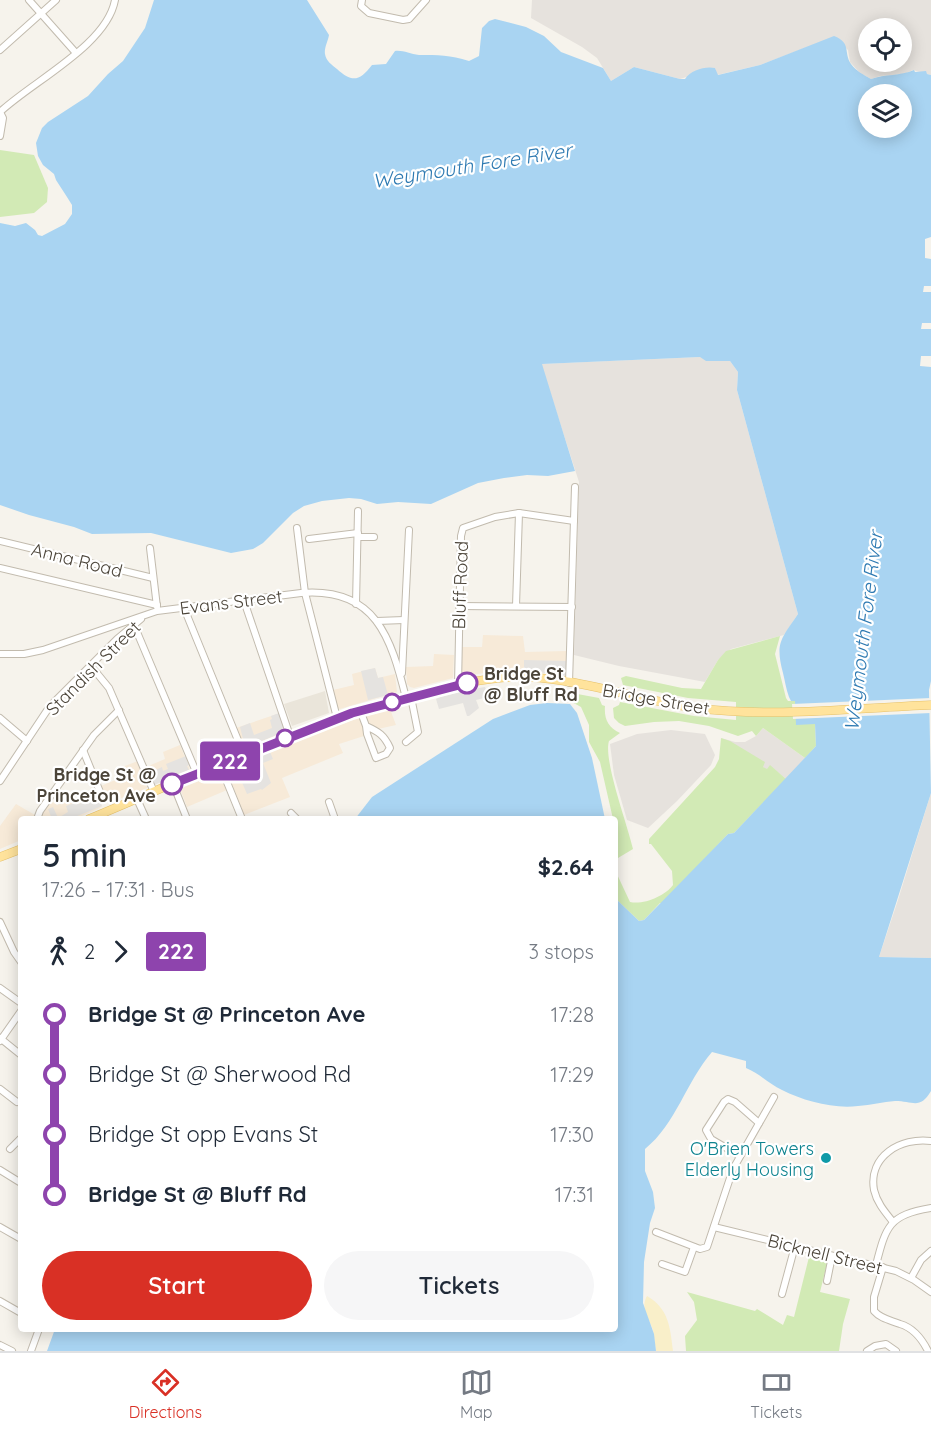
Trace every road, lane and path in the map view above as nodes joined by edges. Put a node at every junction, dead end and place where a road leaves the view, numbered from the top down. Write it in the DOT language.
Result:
graph roads {
  1 [pos="29,0"];
  2 [pos="56,0"];
  3 [pos="115,0"];
  4 [pos="426,0"];
  5 [pos="361,2"];
  6 [pos="41,14"];
  7 [pos="0,50"];
  8 [pos="76,53"];
  9 [pos="0,112"];
  10 [pos="0,136"];
  11 [pos="575,488"];
  12 [pos="358,512"];
  13 [pos="519,513"];
  14 [pos="574,521"];
  15 [pos="297,528"];
  16 [pos="409,530"];
  17 [pos="358,535"];
  18 [pos="374,537"];
  19 [pos="309,539"];
  20 [pos="0,541"];
  21 [pos="150,548"];
  22 [pos="0,568"];
  23 [pos="153,578"];
  24 [pos="305,593"];
  25 [pos="244,601"];
  26 [pos="356,604"];
  27 [pos="459,606"];
  28 [pos="516,606"];
  29 [pos="572,607"];
  30 [pos="157,608"];
  31 [pos="184,608"];
  32 [pos="146,615"];
  33 [pos="404,620"];
  34 [pos="377,621"];
  35 [pos="134,625"];
  36 [pos="0,654"];
  37 [pos="91,666"];
  38 [pos="402,681"];
  39 [pos="569,683"];
  40 [pos="458,685"];
  41 [pos="409,698"];
  42 [pos="931,705"];
  43 [pos="119,710"];
  44 [pos="360,710"];
  45 [pos="0,718"];
  46 [pos="337,718"];
  47 [pos="366,726"];
  48 [pos="290,736"];
  49 [pos="27,741"];
  50 [pos="406,742"];
  51 [pos="83,750"];
  52 [pos="244,755"];
  53 [pos="220,765"];
  54 [pos="197,774"];
  55 [pos="0,781"];
  56 [pos="172,784"];
  57 [pos="100,792"];
  58 [pos="154,792"];
  59 [pos="137,799"];
  60 [pos="329,802"];
  61 [pos="291,813"];
  62 [pos="38,816"];
  63 [pos="96,816"];
  64 [pos="145,816"];
  65 [pos="186,816"];
  66 [pos="241,816"];
  67 [pos="294,816"];
  68 [pos="334,816"];
  69 [pos="18,850"];
  70 [pos="0,858"];
  71 [pos="0,921"];
  72 [pos="18,958"];
  73 [pos="0,988"];
  74 [pos="18,1001"];
  75 [pos="18,1015"];
  76 [pos="0,1039"];
  77 [pos="18,1053"];
  78 [pos="0,1089"];
  79 [pos="774,1097"];
  80 [pos="17,1102"];
  81 [pos="759,1123"];
  82 [pos="18,1141"];
  83 [pos="931,1141"];
  84 [pos="10,1149"];
  85 [pos="740,1156"];
  86 [pos="0,1170"];
  87 [pos="18,1181"];
  88 [pos="931,1208"];
  89 [pos="893,1222"];
  90 [pos="0,1227"];
  91 [pos="714,1227"];
  92 [pos="656,1232"];
  93 [pos="18,1237"];
  94 [pos="795,1246"];
  95 [pos="694,1247"];
  96 [pos="931,1251"];
  97 [pos="832,1256"];
  98 [pos="662,1264"];
  99 [pos="876,1265"];
  100 [pos="883,1267"];
  101 [pos="911,1278"];
  102 [pos="827,1281"];
  103 [pos="931,1292"];
  104 [pos="782,1294"];
  105 [pos="0,1301"];
  106 [pos="18,1311"];
  107 [pos="38,1332"];
  108 [pos="0,1345"];
  109 [pos="12,1351"];
  110 [pos="31,1351"];
  111 [pos="867,1351"];
  112 [pos="896,1351"];
  113 [pos="928,1351"];
  1 -- 6 [label="street"];
  2 -- 6 [label="street"];
  3 -- 8 [label="street"];
  4 -- 5 [label="street"];
  6 -- 7 [label="street"];
  6 -- 8 [label="street"];
  8 -- 9 [label="street"];
  9 -- 10 [label="street"];
  11 -- 14 [label="street"];
  12 -- 17 [label="street"];
  13 -- 14 [label="street, Bluff Road"];
  13 -- 27 [label="street, Bluff Road"];
  13 -- 28 [label="street"];
  14 -- 29 [label="street"];
  15 -- 24 [label="street"];
  16 -- 33 [label="street"];
  17 -- 18 [label="street"];
  17 -- 19 [label="street"];
  17 -- 26 [label="street"];
  20 -- 23 [label="street, Anna Road"];
  21 -- 23 [label="street"];
  22 -- 30 [label="street"];
  23 -- 30 [label="street"];
  24 -- 25 [label="street, Evans Street"];
  24 -- 26 [label="street, Evans Street"];
  24 -- 46 [label="street"];
  25 -- 31 [label="street, Evans Street"];
  25 -- 48 [label="street"];
  26 -- 34 [label="street, Evans Street"];
  27 -- 28 [label="street"];
  27 -- 40 [label="street, Bluff Road"];
  28 -- 29 [label="street"];
  29 -- 39 [label="street"];
  30 -- 31 [label="street, Evans Street"];
  30 -- 32 [label="street, Evans Street"];
  31 -- 52 [label="street"];
  32 -- 35 [label="street, Standish Street"];
  32 -- 36 [label="street, Evans Street"];
  33 -- 34 [label="street"];
  33 -- 38 [label="street"];
  34 -- 38 [label="street, Evans Street"];
  35 -- 37 [label="street, Standish Street"];
  35 -- 54 [label="street"];
  37 -- 43 [label="street"];
  37 -- 49 [label="street, Standish Street"];
  38 -- 41 [label="street, Evans Street"];
  39 -- 40 [label="main road, Bridge Street"];
  39 -- 42 [label="main road, Bridge Street"];
  40 -- 41 [label="main road, Bridge Street"];
  41 -- 44 [label="main road, Bridge Street"];
  41 -- 50 [label="street, Evans Street"];
  43 -- 51 [label="street"];
  43 -- 58 [label="street"];
  44 -- 46 [label="main road, Bridge Street"];
  44 -- 47 [label="street"];
  45 -- 49 [label="street"];
  46 -- 48 [label="main road, Bridge Street"];
  47 -- 47 [label="street"];
  48 -- 52 [label="main road, Bridge Street"];
  49 -- 55 [label="street, Standish Street"];
  51 -- 57 [label="street"];
  51 -- 62 [label="street"];
  52 -- 53 [label="main road, Bridge Street"];
  53 -- 54 [label="main road, Bridge Street"];
  53 -- 66 [label="street"];
  54 -- 56 [label="main road, Bridge Street"];
  56 -- 58 [label="main road, Bridge Street"];
  56 -- 65 [label="street"];
  58 -- 59 [label="main road, Bridge Street"];
  59 -- 63 [label="main road, Bridge Street"];
  59 -- 64 [label="street"];
  60 -- 68 [label="street"];
  61 -- 67 [label="street"];
  69 -- 70 [label="main road"];
  71 -- 72 [label="street"];
  73 -- 74 [label="street"];
  75 -- 76 [label="street"];
  76 -- 77 [label="street"];
  78 -- 80 [label="street"];
  79 -- 81 [label="street"];
  81 -- 85 [label="street"];
  81 -- 85 [label="street"];
  82 -- 84 [label="street"];
  83 -- 89 [label="street"];
  85 -- 91 [label="street"];
  86 -- 87 [label="street"];
  88 -- 89 [label="street"];
  89 -- 99 [label="street"];
  90 -- 93 [label="street"];
  91 -- 94 [label="street, Bicknell Street"];
  91 -- 95 [label="street"];
  92 -- 95 [label="street"];
  94 -- 97 [label="street, Bicknell Street"];
  94 -- 104 [label="street"];
  95 -- 98 [label="street"];
  96 -- 101 [label="street"];
  97 -- 99 [label="street, Bicknell Street"];
  97 -- 102 [label="street"];
  99 -- 100 [label="street, Bicknell Street"];
  100 -- 101 [label="street, Bicknell Street"];
  100 -- 113 [label="street"];
  101 -- 103 [label="street, Bicknell Street"];
  105 -- 106 [label="street"];
  107 -- 110 [label="street"];
  108 -- 109 [label="street"];
  111 -- 112 [label="street"];
}
